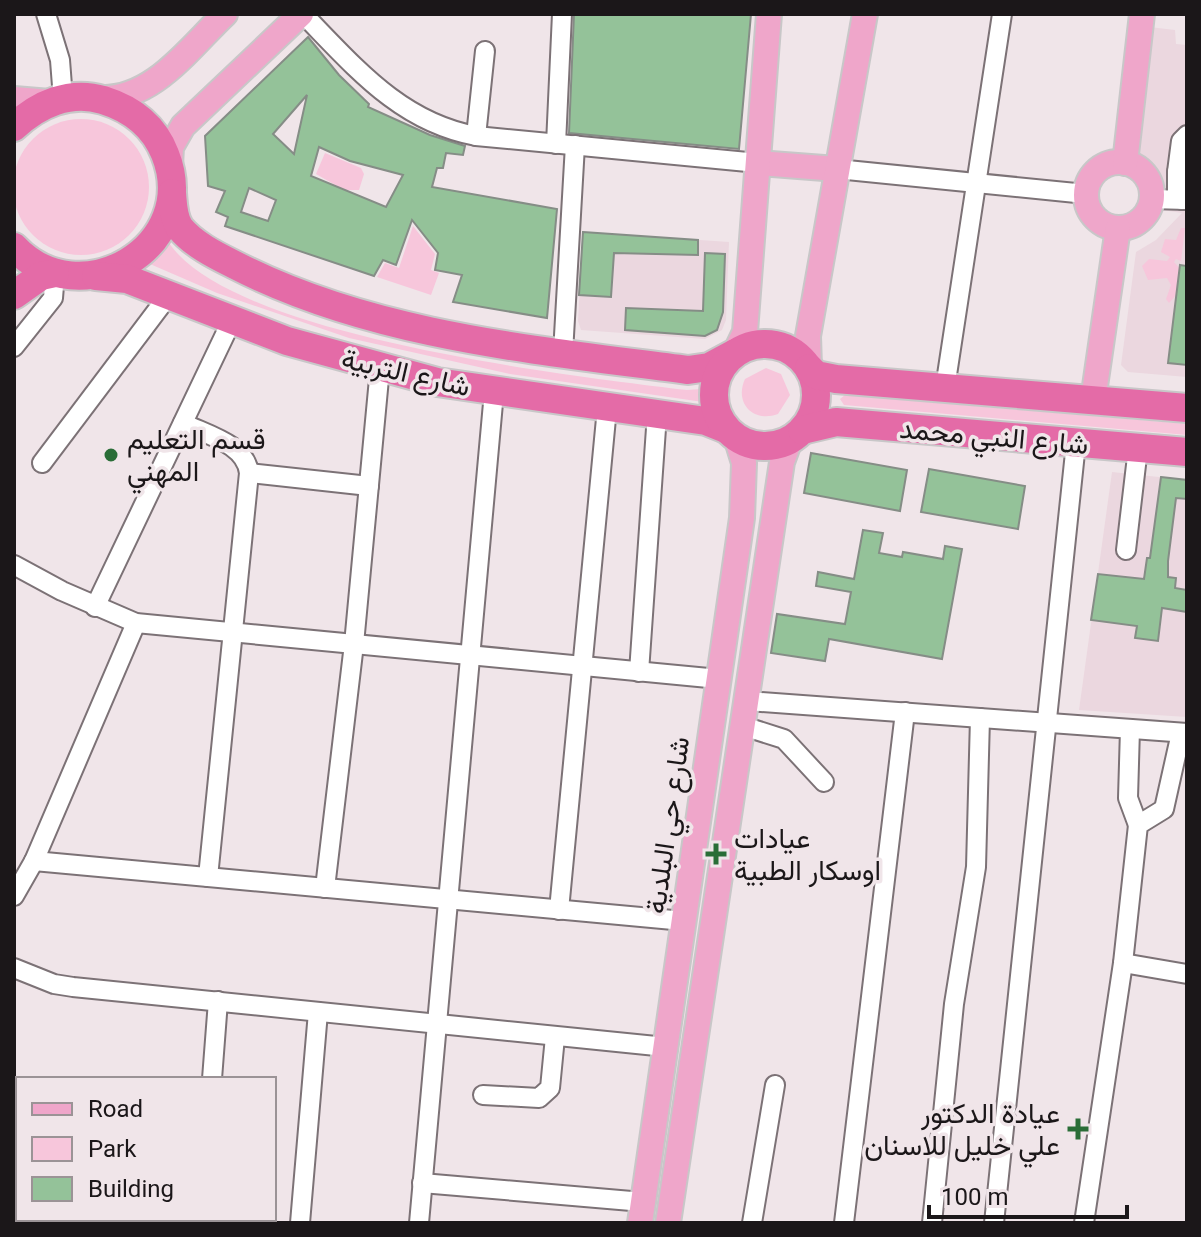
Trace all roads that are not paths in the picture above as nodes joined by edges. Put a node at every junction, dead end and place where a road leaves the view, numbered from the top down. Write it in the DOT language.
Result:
graph roads {
  1 [pos="46,14"];
  2 [pos="225,14"];
  3 [pos="302,14"];
  4 [pos="562,14"];
  5 [pos="769,14"];
  6 [pos="865,14"];
  7 [pos="1002,14"];
  8 [pos="1142,14"];
  9 [pos="485,51"];
  10 [pos="95,98"];
  11 [pos="14,99"];
  12 [pos="57,100"];
  13 [pos="1187,122"];
  14 [pos="14,127"];
  15 [pos="476,136"];
  16 [pos="1184,138"];
  17 [pos="566,145"];
  18 [pos="758,163"];
  19 [pos="1125,163"];
  20 [pos="837,169"];
  21 [pos="1182,171"];
  22 [pos="171,180"];
  23 [pos="977,183"];
  24 [pos="1086,194"];
  25 [pos="1151,199"];
  26 [pos="1184,200"];
  27 [pos="1118,228"];
  28 [pos="14,247"];
  29 [pos="55,273"];
  30 [pos="96,276"];
  31 [pos="17,292"];
  32 [pos="168,296"];
  33 [pos="231,322"];
  34 [pos="14,347"];
  35 [pos="563,353"];
  36 [pos="735,353"];
  37 [pos="380,368"];
  38 [pos="809,368"];
  39 [pos="945,388"];
  40 [pos="494,392"];
  41 [pos="1093,400"];
  42 [pos="607,408"];
  43 [pos="1187,408"];
  44 [pos="657,414"];
  45 [pos="183,423"];
  46 [pos="731,433"];
  47 [pos="796,435"];
  48 [pos="1076,443"];
  49 [pos="1138,448"];
  50 [pos="1187,452"];
  51 [pos="42,463"];
  52 [pos="249,473"];
  53 [pos="369,486"];
  54 [pos="742,518"];
  55 [pos="773,522"];
  56 [pos="1126,550"];
  57 [pos="14,565"];
  58 [pos="95,607"];
  59 [pos="136,623"];
  60 [pos="234,632"];
  61 [pos="354,644"];
  62 [pos="470,655"];
  63 [pos="583,666"];
  64 [pos="639,672"];
  65 [pos="719,679"];
  66 [pos="747,701"];
  67 [pos="905,712"];
  68 [pos="980,718"];
  69 [pos="1045,723"];
  70 [pos="743,726"];
  71 [pos="1130,729"];
  72 [pos="1184,733"];
  73 [pos="824,782"];
  74 [pos="1138,825"];
  75 [pos="34,861"];
  76 [pos="208,877"];
  77 [pos="325,888"];
  78 [pos="14,896"];
  79 [pos="449,900"];
  80 [pos="559,910"];
  81 [pos="684,921"];
  82 [pos="1123,963"];
  83 [pos="14,968"];
  84 [pos="1187,974"];
  85 [pos="218,1001"];
  86 [pos="318,1012"];
  87 [pos="437,1025"];
  88 [pos="555,1037"];
  89 [pos="666,1047"];
  90 [pos="212,1077"];
  91 [pos="775,1085"];
  92 [pos="483,1095"];
  93 [pos="422,1183"];
  94 [pos="642,1213"];
  95 [pos="300,1223"];
  96 [pos="419,1223"];
  97 [pos="668,1223"];
  98 [pos="752,1223"];
  99 [pos="844,1223"];
  100 [pos="932,1223"];
  101 [pos="994,1223"];
  102 [pos="1084,1223"];
  1 -- 12 [label="street"];
  2 -- 10 [label="main road"];
  3 -- 15 [label="street"];
  3 -- 22 [label="main road"];
  4 -- 17 [label="street"];
  5 -- 18 [label="main road"];
  6 -- 20 [label="main road"];
  7 -- 23 [label="street"];
  8 -- 19 [label="main road"];
  9 -- 15 [label="street"];
  10 -- 12 [label="highway"];
  10 -- 22 [label="highway, شارع التربية"];
  11 -- 12 [label="main road"];
  12 -- 14 [label="highway"];
  13 -- 16 [label="street"];
  15 -- 17 [label="street"];
  16 -- 21 [label="street"];
  17 -- 18 [label="street"];
  17 -- 35 [label="street"];
  18 -- 20 [label="main road"];
  18 -- 36 [label="main road"];
  19 -- 24 [label="main road"];
  19 -- 25 [label="main road"];
  20 -- 23 [label="street"];
  20 -- 38 [label="main road"];
  21 -- 26 [label="street"];
  22 -- 30 [label="highway"];
  22 -- 35 [label="highway, شارع التربية"];
  23 -- 24 [label="street"];
  23 -- 39 [label="street"];
  24 -- 27 [label="main road"];
  25 -- 26 [label="street"];
  25 -- 27 [label="main road"];
  27 -- 41 [label="main road"];
  28 -- 29 [label="highway"];
  29 -- 30 [label="highway, شارع التربية"];
  29 -- 31 [label="highway"];
  29 -- 34 [label="street"];
  30 -- 32 [label="highway, شارع التربية"];
  32 -- 33 [label="highway, شارع التربية"];
  32 -- 51 [label="street"];
  33 -- 37 [label="highway, شارع التربية"];
  33 -- 45 [label="street"];
  35 -- 36 [label="highway, شارع التربية"];
  36 -- 38 [label="highway"];
  36 -- 46 [label="highway"];
  37 -- 40 [label="highway, شارع التربية"];
  37 -- 53 [label="street"];
  38 -- 39 [label="highway, شارع النبي محمد"];
  38 -- 47 [label="highway"];
  39 -- 41 [label="highway, شارع النبي محمد"];
  40 -- 42 [label="highway, شارع التربية"];
  40 -- 62 [label="street"];
  41 -- 43 [label="highway, شارع النبي محمد"];
  42 -- 44 [label="highway, شارع التربية"];
  42 -- 63 [label="street"];
  44 -- 46 [label="highway, شارع التربية"];
  44 -- 64 [label="street"];
  45 -- 52 [label="street"];
  45 -- 58 [label="street"];
  46 -- 47 [label="highway"];
  46 -- 54 [label="main road, شارع حي البلدية"];
  47 -- 48 [label="highway, شارع النبي محمد"];
  47 -- 55 [label="main road"];
  48 -- 49 [label="highway, شارع النبي محمد"];
  48 -- 69 [label="street"];
  49 -- 50 [label="highway, شارع النبي محمد"];
  49 -- 56 [label="street"];
  52 -- 53 [label="street"];
  52 -- 60 [label="street"];
  53 -- 61 [label="street"];
  54 -- 55 [label="main road"];
  54 -- 65 [label="main road, شارع حي البلدية"];
  55 -- 66 [label="main road"];
  57 -- 58 [label="street"];
  58 -- 59 [label="street"];
  59 -- 60 [label="street"];
  59 -- 75 [label="street"];
  60 -- 61 [label="street"];
  60 -- 76 [label="street"];
  61 -- 62 [label="street"];
  61 -- 77 [label="street"];
  62 -- 63 [label="street"];
  62 -- 79 [label="street"];
  63 -- 64 [label="street"];
  63 -- 80 [label="street"];
  64 -- 65 [label="street"];
  65 -- 81 [label="main road, شارع حي البلدية"];
  66 -- 67 [label="street"];
  66 -- 70 [label="main road"];
  67 -- 68 [label="street"];
  67 -- 99 [label="street"];
  68 -- 69 [label="street"];
  68 -- 100 [label="street"];
  69 -- 71 [label="street"];
  69 -- 101 [label="street"];
  70 -- 73 [label="street"];
  70 -- 97 [label="main road"];
  71 -- 72 [label="street"];
  71 -- 74 [label="street"];
  72 -- 74 [label="street"];
  74 -- 82 [label="street"];
  75 -- 76 [label="street"];
  75 -- 78 [label="street"];
  76 -- 77 [label="street"];
  77 -- 79 [label="street"];
  79 -- 80 [label="street"];
  79 -- 87 [label="street"];
  80 -- 81 [label="street"];
  81 -- 89 [label="main road, شارع حي البلدية"];
  82 -- 84 [label="street"];
  82 -- 102 [label="street"];
  83 -- 85 [label="street"];
  85 -- 86 [label="street"];
  85 -- 90 [label="street"];
  86 -- 87 [label="street"];
  86 -- 95 [label="street"];
  87 -- 88 [label="street"];
  87 -- 93 [label="street"];
  88 -- 89 [label="street"];
  88 -- 92 [label="street"];
  89 -- 94 [label="main road, شارع حي البلدية"];
  91 -- 98 [label="street"];
  93 -- 94 [label="street"];
  93 -- 96 [label="street"];
}
